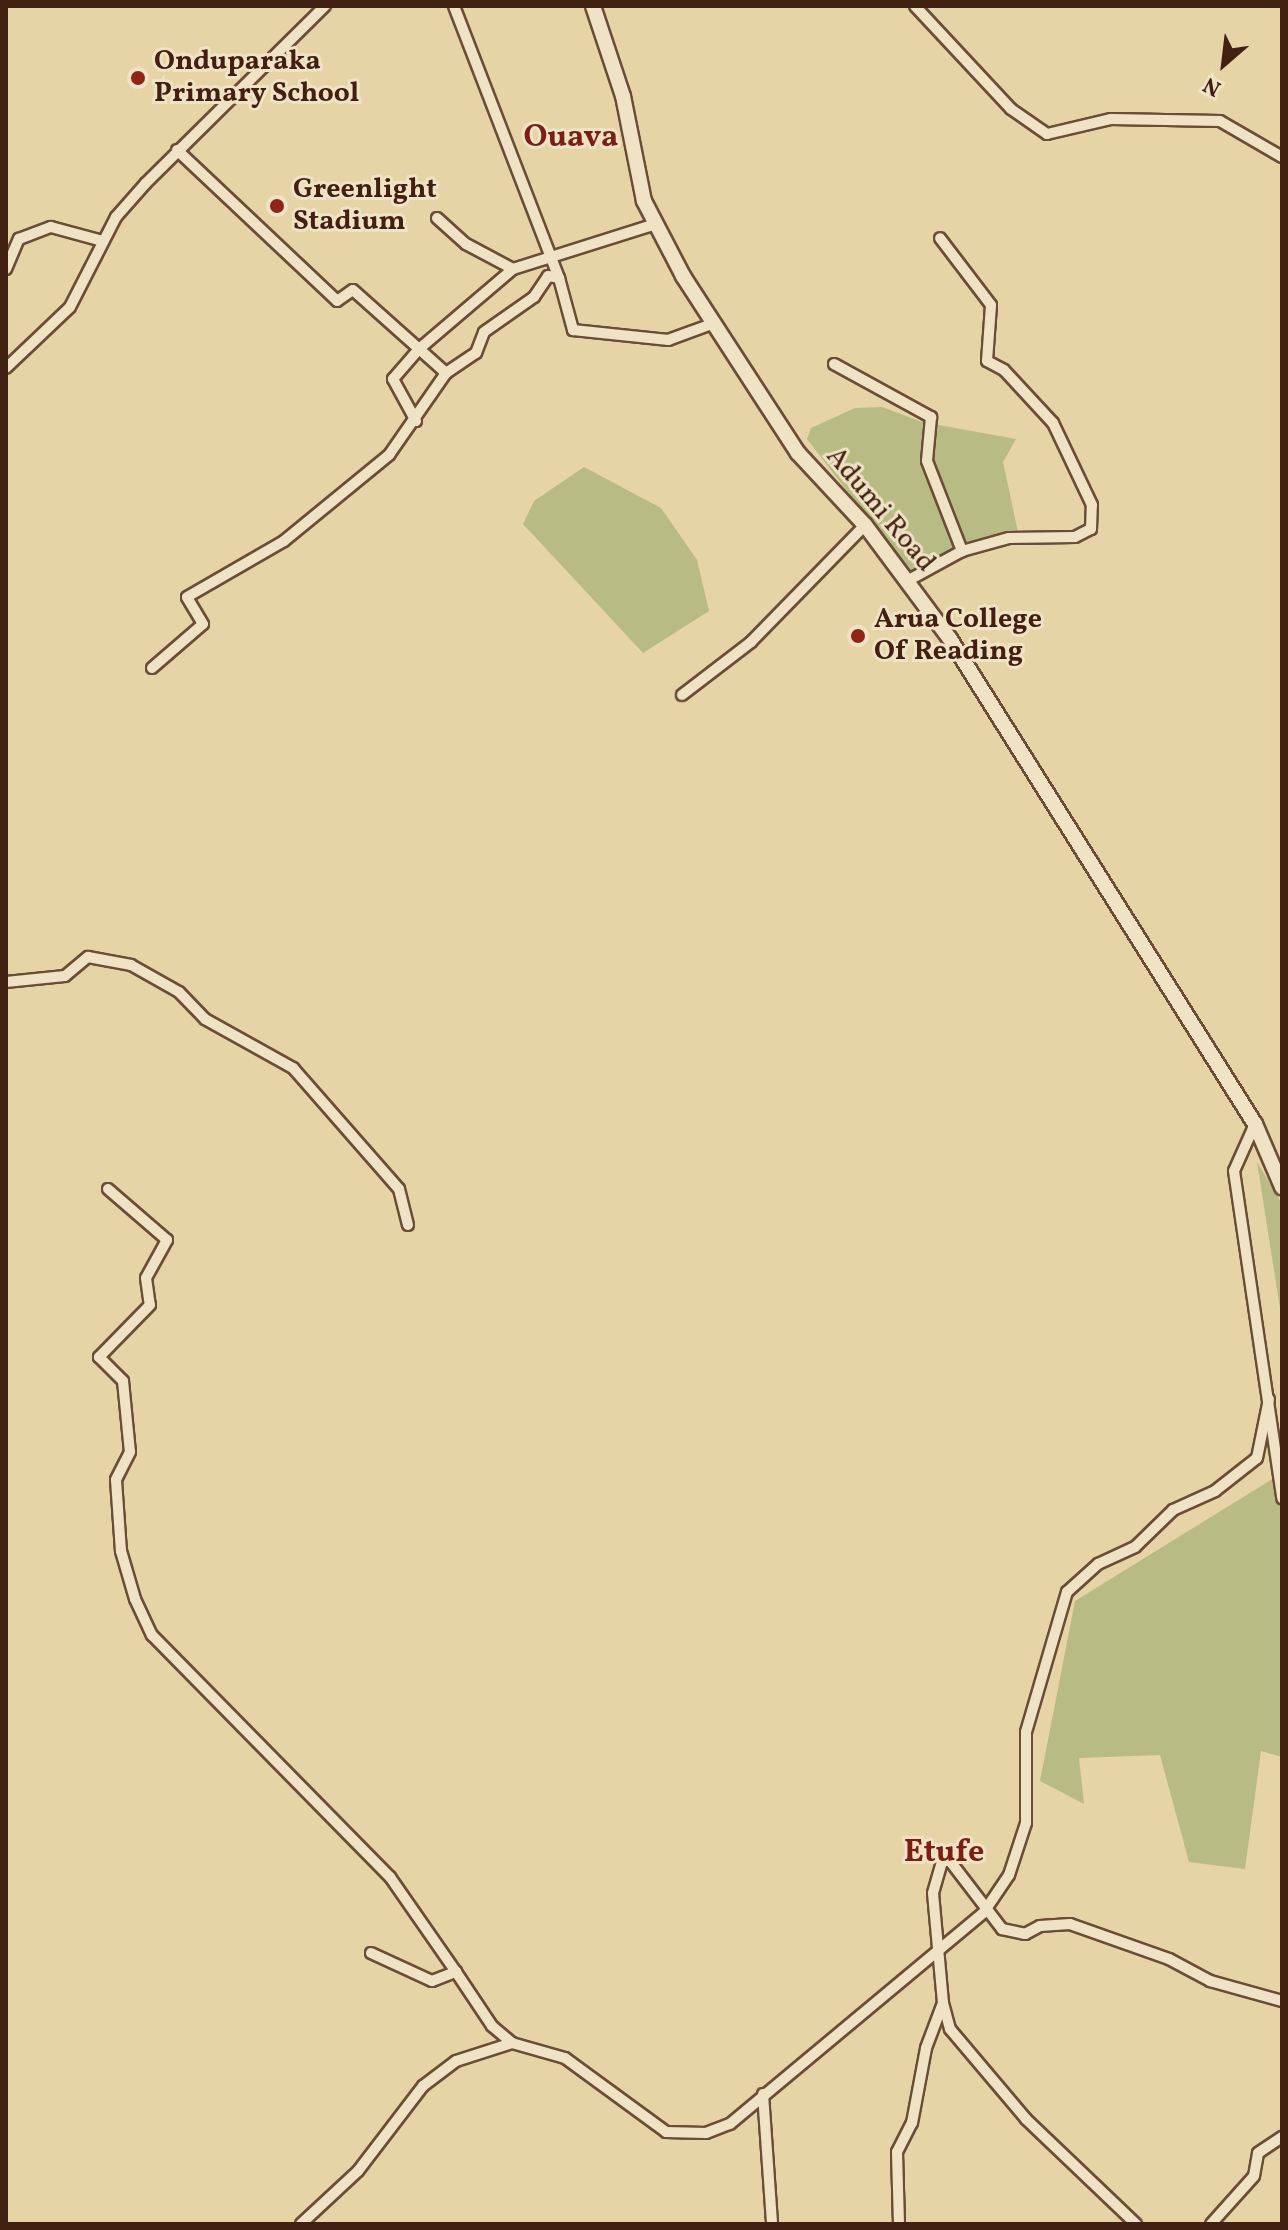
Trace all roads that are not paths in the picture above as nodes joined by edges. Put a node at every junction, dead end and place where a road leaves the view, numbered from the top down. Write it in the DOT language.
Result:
graph roads {
  1 [pos="325,6"];
  2 [pos="454,6"];
  3 [pos="593,6"];
  4 [pos="915,6"];
  5 [pos="177,150"];
  6 [pos="1282,157"];
  7 [pos="437,218"];
  8 [pos="656,224"];
  9 [pos="940,238"];
  10 [pos="103,241"];
  11 [pos="551,254"];
  12 [pos="6,269"];
  13 [pos="513,269"];
  14 [pos="559,278"];
  15 [pos="712,324"];
  16 [pos="419,349"];
  17 [pos="834,364"];
  18 [pos="6,368"];
  19 [pos="446,373"];
  20 [pos="416,421"];
  21 [pos="865,525"];
  22 [pos="962,551"];
  23 [pos="907,581"];
  24 [pos="152,668"];
  25 [pos="682,695"];
  26 [pos="6,982"];
  27 [pos="1255,1124"];
  28 [pos="1282,1187"];
  29 [pos="108,1189"];
  30 [pos="408,1225"];
  31 [pos="1269,1399"];
  32 [pos="1282,1498"];
  33 [pos="984,1912"];
  34 [pos="938,1951"];
  35 [pos="371,1953"];
  36 [pos="456,1972"];
  37 [pos="1282,2001"];
  38 [pos="943,2003"];
  39 [pos="512,2043"];
  40 [pos="763,2094"];
  41 [pos="1282,2137"];
  42 [pos="301,2224"];
  43 [pos="772,2224"];
  44 [pos="899,2224"];
  45 [pos="1136,2224"];
  46 [pos="1211,2224"];
  1 -- 5 [label="street"];
  2 -- 11 [label="street"];
  3 -- 8 [label="main road, Adumi Road"];
  4 -- 6 [label="street"];
  5 -- 10 [label="street"];
  5 -- 16 [label="street"];
  7 -- 13 [label="street"];
  8 -- 11 [label="street"];
  8 -- 15 [label="main road, Adumi Road"];
  9 -- 22 [label="street"];
  10 -- 12 [label="street"];
  10 -- 18 [label="street"];
  11 -- 13 [label="street"];
  11 -- 14 [label="street"];
  13 -- 16 [label="street"];
  14 -- 15 [label="street"];
  14 -- 19 [label="street"];
  15 -- 21 [label="main road, Adumi Road"];
  16 -- 19 [label="street"];
  16 -- 20 [label="street"];
  17 -- 22 [label="street"];
  19 -- 20 [label="street"];
  20 -- 24 [label="street"];
  21 -- 23 [label="main road, Adumi Road"];
  21 -- 25 [label="street"];
  22 -- 23 [label="street"];
  23 -- 27 [label="main road, Adumi Road"];
  26 -- 30 [label="street"];
  27 -- 28 [label="main road, Adumi Road"];
  27 -- 31 [label="street"];
  29 -- 36 [label="street"];
  31 -- 32 [label="street"];
  31 -- 33 [label="street"];
  33 -- 34 [label="street"];
  33 -- 34 [label="street"];
  33 -- 37 [label="street"];
  34 -- 38 [label="street"];
  34 -- 40 [label="street"];
  35 -- 36 [label="street"];
  36 -- 39 [label="street"];
  38 -- 44 [label="street"];
  38 -- 45 [label="street"];
  39 -- 40 [label="street"];
  39 -- 42 [label="street"];
  40 -- 43 [label="street"];
  41 -- 46 [label="street"];
}
